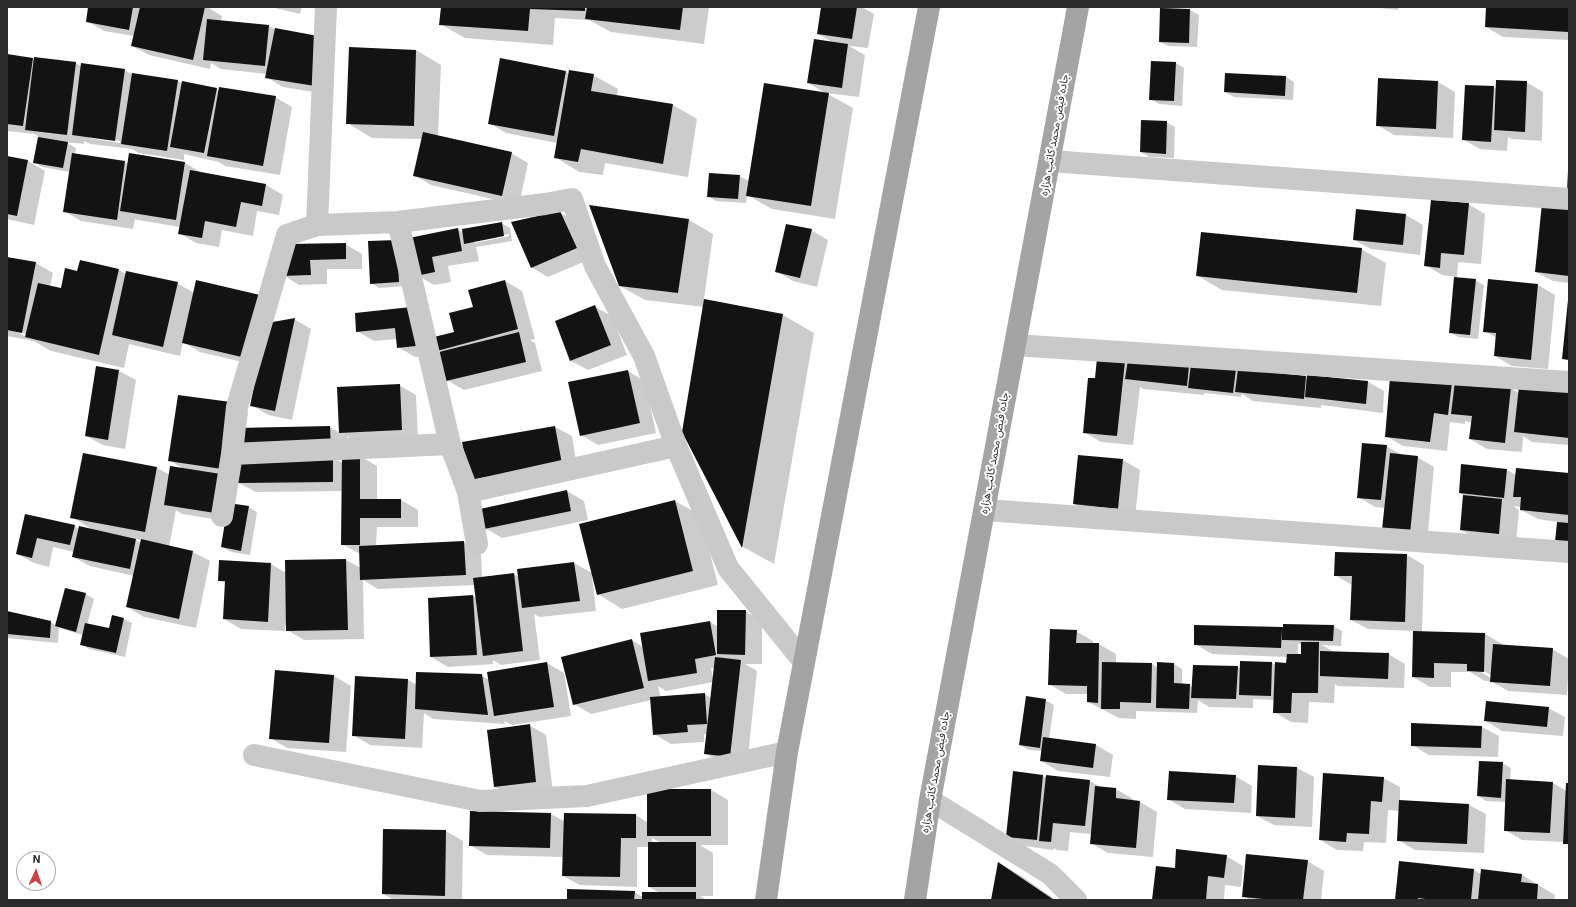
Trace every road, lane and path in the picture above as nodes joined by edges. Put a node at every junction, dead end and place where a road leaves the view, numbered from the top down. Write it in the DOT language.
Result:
graph roads {
  1 [pos="326,7"];
  2 [pos="929,7"];
  3 [pos="1078,7"];
  4 [pos="1050,161"];
  5 [pos="1569,199"];
  6 [pos="398,222"];
  7 [pos="317,225"];
  8 [pos="1015,345"];
  9 [pos="1569,382"];
  10 [pos="450,444"];
  11 [pos="676,446"];
  12 [pos="232,454"];
  13 [pos="468,492"];
  14 [pos="985,510"];
  15 [pos="222,516"];
  16 [pos="477,544"];
  17 [pos="1569,552"];
  18 [pos="804,662"];
  19 [pos="787,752"];
  20 [pos="254,755"];
  21 [pos="930,800"];
  22 [pos="766,900"];
  23 [pos="915,900"];
  24 [pos="1076,900"];
  1 -- 7 [label="street"];
  2 -- 18 [label="main road"];
  3 -- 4 [label="main road, جاده فیض محمد کاتب هزاره"];
  4 -- 5 [label="street"];
  4 -- 8 [label="main road, جاده فیض محمد کاتب هزاره"];
  6 -- 7 [label="street"];
  6 -- 10 [label="street"];
  6 -- 11 [label="street"];
  7 -- 12 [label="street"];
  8 -- 9 [label="street"];
  8 -- 14 [label="main road, جاده فیض محمد کاتب هزاره"];
  10 -- 12 [label="street"];
  10 -- 13 [label="street"];
  11 -- 13 [label="street"];
  11 -- 18 [label="street"];
  12 -- 15 [label="street"];
  13 -- 16 [label="street"];
  14 -- 17 [label="street"];
  14 -- 21 [label="main road, جاده فیض محمد کاتب هزاره"];
  18 -- 19 [label="main road"];
  19 -- 20 [label="street"];
  19 -- 22 [label="main road"];
  21 -- 23 [label="main road, جاده فیض محمد کاتب هزاره"];
  21 -- 24 [label="street"];
}
